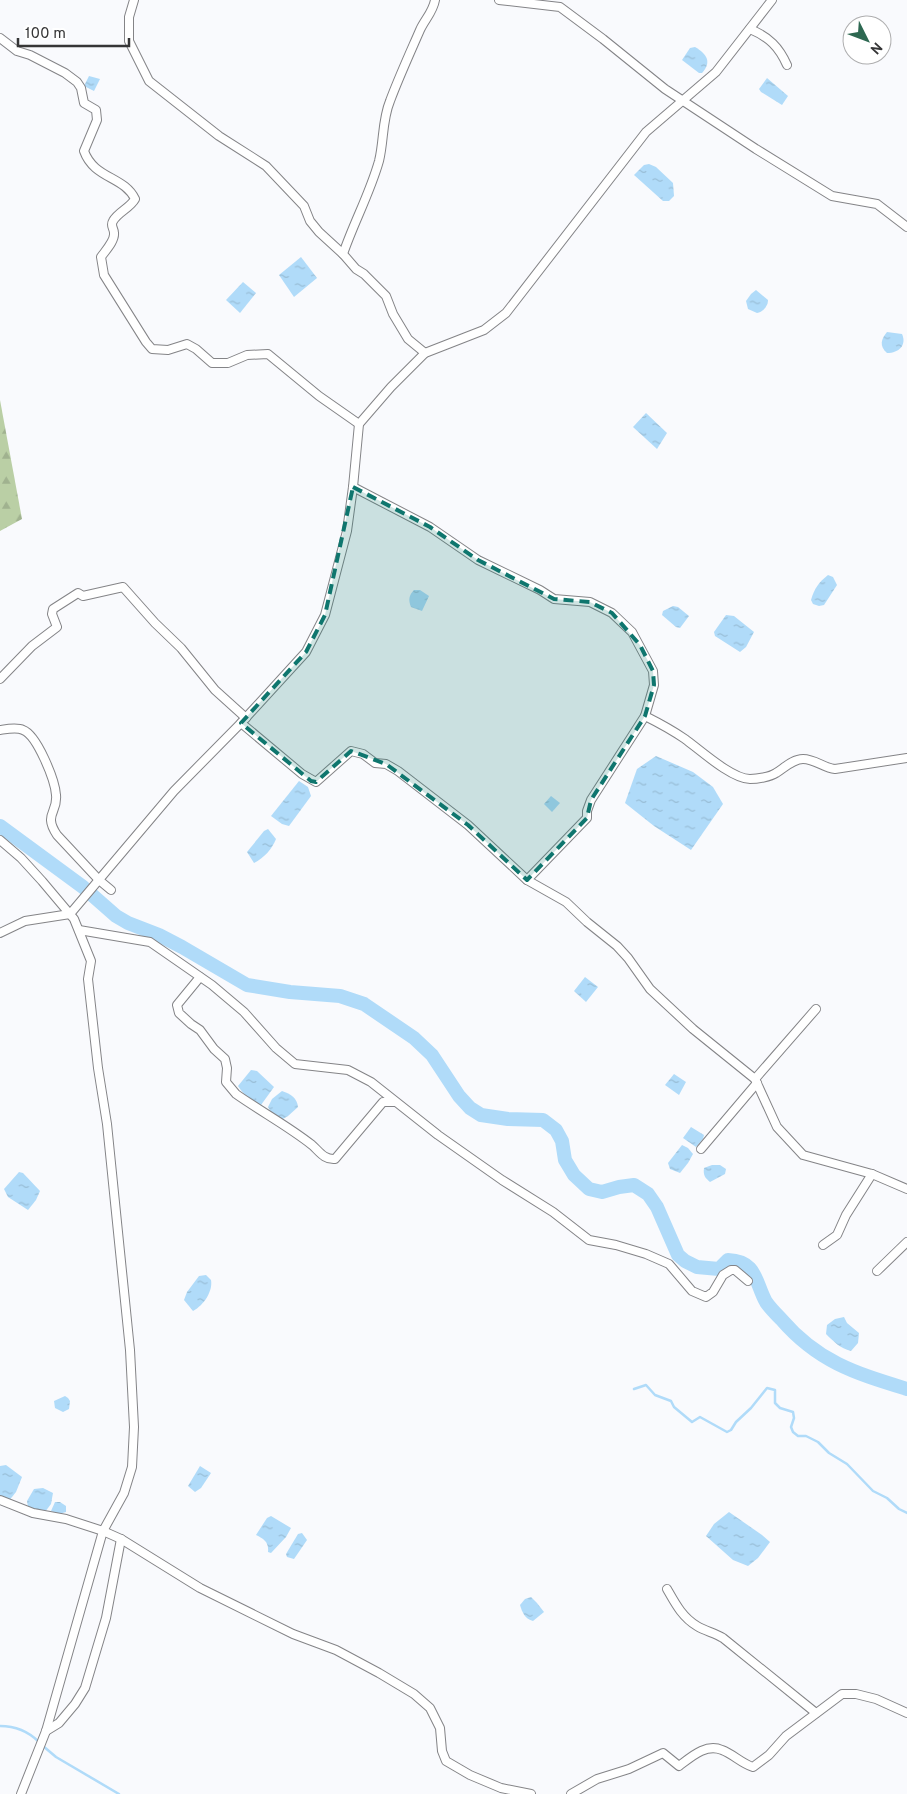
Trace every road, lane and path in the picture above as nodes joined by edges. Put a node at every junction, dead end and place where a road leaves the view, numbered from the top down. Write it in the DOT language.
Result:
graph roads {
  1 [pos="134,0"];
  2 [pos="435,0"];
  3 [pos="499,0"];
  4 [pos="772,0"];
  5 [pos="750,29"];
  6 [pos="0,38"];
  7 [pos="787,65"];
  8 [pos="682,100"];
  9 [pos="907,227"];
  10 [pos="343,254"];
  11 [pos="425,354"];
  12 [pos="360,424"];
  13 [pos="353,488"];
  14 [pos="0,679"];
  15 [pos="645,716"];
  16 [pos="243,720"];
  17 [pos="0,730"];
  18 [pos="907,758"];
  19 [pos="0,840"];
  20 [pos="99,880"];
  21 [pos="527,880"];
  22 [pos="112,890"];
  23 [pos="70,914"];
  24 [pos="78,930"];
  25 [pos="0,933"];
  26 [pos="200,976"];
  27 [pos="816,1010"];
  28 [pos="756,1081"];
  29 [pos="394,1102"];
  30 [pos="701,1148"];
  31 [pos="872,1174"];
  32 [pos="907,1189"];
  33 [pos="907,1242"];
  34 [pos="823,1246"];
  35 [pos="877,1271"];
  36 [pos="748,1281"];
  37 [pos="0,1500"];
  38 [pos="104,1530"];
  39 [pos="121,1540"];
  40 [pos="667,1589"];
  41 [pos="816,1713"];
  42 [pos="907,1713"];
  43 [pos="45,1734"];
  44 [pos="21,1794"];
  45 [pos="530,1794"];
  46 [pos="570,1794"];
  1 -- 10 [label="street"];
  2 -- 10 [label="street"];
  3 -- 8 [label="street"];
  4 -- 5 [label="street"];
  5 -- 7 [label="street"];
  5 -- 8 [label="street"];
  6 -- 12 [label="street"];
  8 -- 9 [label="street"];
  8 -- 11 [label="street"];
  10 -- 11 [label="street"];
  11 -- 12 [label="street"];
  12 -- 13 [label="street"];
  13 -- 15 [label="street"];
  13 -- 16 [label="street"];
  14 -- 16 [label="street"];
  15 -- 18 [label="street"];
  15 -- 21 [label="street"];
  16 -- 20 [label="street"];
  16 -- 21 [label="street"];
  17 -- 20 [label="street"];
  19 -- 23 [label="street"];
  20 -- 22 [label="street"];
  20 -- 23 [label="street"];
  21 -- 28 [label="street"];
  23 -- 24 [label="street"];
  23 -- 25 [label="street"];
  24 -- 26 [label="street"];
  24 -- 38 [label="street"];
  26 -- 29 [label="street"];
  26 -- 29 [label="street"];
  27 -- 28 [label="street"];
  28 -- 30 [label="street"];
  28 -- 31 [label="street"];
  29 -- 36 [label="street"];
  31 -- 32 [label="street"];
  31 -- 34 [label="street"];
  33 -- 35 [label="street"];
  37 -- 38 [label="street"];
  38 -- 39 [label="street"];
  38 -- 43 [label="street"];
  39 -- 43 [label="street"];
  39 -- 45 [label="street"];
  40 -- 41 [label="street"];
  41 -- 42 [label="street"];
  41 -- 46 [label="street"];
  43 -- 44 [label="street"];
}
